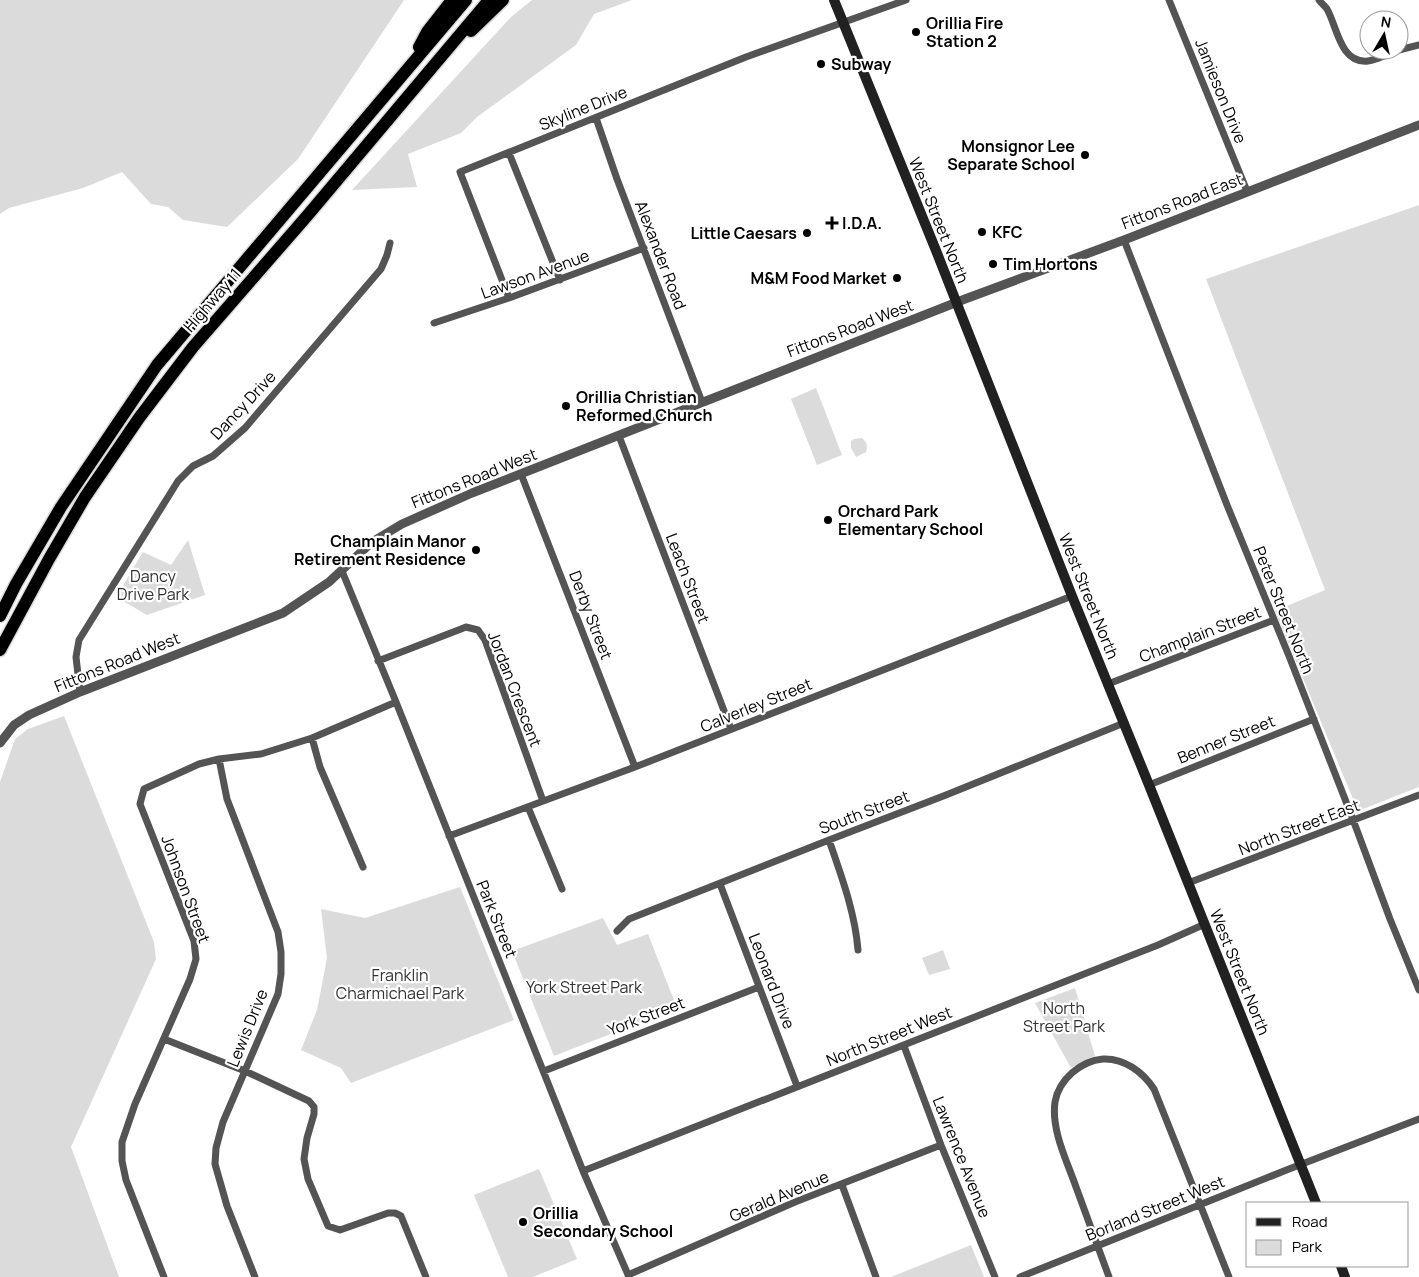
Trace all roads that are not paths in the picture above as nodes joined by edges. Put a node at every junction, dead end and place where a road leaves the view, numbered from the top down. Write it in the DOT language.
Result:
graph roads {
  1 [pos="452,0"];
  2 [pos="466,0"];
  3 [pos="488,0"];
  4 [pos="503,0"];
  5 [pos="834,0"];
  6 [pos="906,0"];
  7 [pos="1169,0"];
  8 [pos="1319,0"];
  9 [pos="1330,0"];
  10 [pos="1327,9"];
  11 [pos="843,22"];
  12 [pos="449,46"];
  13 [pos="1359,59"];
  14 [pos="410,65"];
  15 [pos="596,118"];
  16 [pos="1419,125"];
  17 [pos="509,153"];
  18 [pos="1248,192"];
  19 [pos="1124,240"];
  20 [pos="390,243"];
  21 [pos="644,248"];
  22 [pos="560,280"];
  23 [pos="509,298"];
  24 [pos="956,303"];
  25 [pos="434,323"];
  26 [pos="702,402"];
  27 [pos="619,436"];
  28 [pos="521,474"];
  29 [pos="342,571"];
  30 [pos="1072,596"];
  31 [pos="0,616"];
  32 [pos="1274,620"];
  33 [pos="0,650"];
  34 [pos="378,661"];
  35 [pos="1108,684"];
  36 [pos="80,692"];
  37 [pos="396,702"];
  38 [pos="1314,719"];
  39 [pos="1124,723"];
  40 [pos="731,729"];
  41 [pos="312,738"];
  42 [pos="0,743"];
  43 [pos="219,759"];
  44 [pos="635,767"];
  45 [pos="1149,785"];
  46 [pos="1419,796"];
  47 [pos="543,801"];
  48 [pos="528,807"];
  49 [pos="1354,821"];
  50 [pos="449,836"];
  51 [pos="829,840"];
  52 [pos="363,867"];
  53 [pos="720,884"];
  54 [pos="1188,884"];
  55 [pos="562,889"];
  56 [pos="1205,924"];
  57 [pos="617,931"];
  58 [pos="858,950"];
  59 [pos="759,986"];
  60 [pos="1419,990"];
  61 [pos="164,1039"];
  62 [pos="904,1046"];
  63 [pos="245,1071"];
  64 [pos="544,1071"];
  65 [pos="797,1086"];
  66 [pos="1419,1120"];
  67 [pos="941,1145"];
  68 [pos="1300,1165"];
  69 [pos="583,1171"];
  70 [pos="842,1185"];
  71 [pos="1316,1202"];
  72 [pos="1199,1205"];
  73 [pos="1097,1246"];
  74 [pos="628,1276"];
  75 [pos="164,1277"];
  76 [pos="255,1277"];
  77 [pos="426,1277"];
  78 [pos="876,1277"];
  79 [pos="995,1277"];
  80 [pos="1020,1277"];
  81 [pos="1109,1277"];
  82 [pos="1229,1277"];
  1 -- 14 [label="highway"];
  2 -- 14 [label="highway, Highway 11"];
  3 -- 12 [label="highway, Highway 11"];
  4 -- 12 [label="highway"];
  5 -- 11 [label="main road, West Street North"];
  6 -- 11 [label="street, Skyline Drive"];
  7 -- 18 [label="street, Jamieson Drive"];
  8 -- 10 [label="street"];
  9 -- 10 [label="street"];
  10 -- 13 [label="street"];
  11 -- 15 [label="street, Skyline Drive"];
  11 -- 24 [label="main road, West Street North"];
  12 -- 33 [label="highway, Highway 11"];
  14 -- 31 [label="highway, Highway 11"];
  15 -- 17 [label="street, Skyline Drive"];
  15 -- 21 [label="street, Alexander Road"];
  16 -- 18 [label="street, Fittons Road East"];
  17 -- 22 [label="street"];
  17 -- 23 [label="street, Skyline Drive"];
  18 -- 19 [label="street, Fittons Road East"];
  19 -- 24 [label="street, Fittons Road East"];
  19 -- 32 [label="street, Peter Street North"];
  20 -- 36 [label="street, Dancy Drive"];
  21 -- 22 [label="street, Lawson Avenue"];
  21 -- 26 [label="street, Alexander Road"];
  22 -- 23 [label="street, Lawson Avenue"];
  23 -- 25 [label="street, Lawson Avenue"];
  24 -- 26 [label="street, Fittons Road West"];
  24 -- 30 [label="main road, West Street North"];
  26 -- 27 [label="street, Fittons Road West"];
  27 -- 28 [label="street, Fittons Road West"];
  27 -- 40 [label="street, Leach Street"];
  28 -- 29 [label="street, Fittons Road West"];
  28 -- 44 [label="street, Derby Street"];
  29 -- 34 [label="street, Park Street"];
  29 -- 36 [label="street, Fittons Road West"];
  30 -- 35 [label="main road, West Street North"];
  30 -- 40 [label="street, Calverley Street"];
  32 -- 35 [label="street, Champlain Street"];
  32 -- 38 [label="street, Peter Street North"];
  34 -- 37 [label="street, Park Street"];
  34 -- 47 [label="street, Jordan Crescent"];
  35 -- 39 [label="main road, West Street North"];
  36 -- 42 [label="street, Fittons Road West"];
  37 -- 41 [label="street, Johnson Street"];
  37 -- 50 [label="street, Park Street"];
  38 -- 45 [label="street, Benner Street"];
  38 -- 49 [label="street, Peter Street North"];
  39 -- 45 [label="main road, West Street North"];
  39 -- 51 [label="street, South Street"];
  40 -- 44 [label="street, Calverley Street"];
  41 -- 43 [label="street, Johnson Street"];
  41 -- 52 [label="street"];
  43 -- 61 [label="street, Johnson Street"];
  43 -- 63 [label="street, Lewis Drive"];
  44 -- 47 [label="street, Calverley Street"];
  45 -- 54 [label="main road, West Street North"];
  46 -- 49 [label="street, North Street East"];
  47 -- 48 [label="street, Calverley Street"];
  48 -- 50 [label="street, Calverley Street"];
  48 -- 55 [label="street"];
  49 -- 54 [label="street, North Street East"];
  49 -- 60 [label="street, Peter Street North"];
  50 -- 64 [label="street, Park Street"];
  51 -- 53 [label="street, South Street"];
  51 -- 58 [label="street"];
  53 -- 57 [label="street, South Street"];
  53 -- 59 [label="street, Leonard Drive"];
  54 -- 56 [label="main road, West Street North"];
  56 -- 62 [label="street, North Street West"];
  56 -- 68 [label="main road, West Street North"];
  59 -- 64 [label="street, York Street"];
  59 -- 65 [label="street, Leonard Drive"];
  61 -- 63 [label="street"];
  61 -- 75 [label="street, Johnson Street"];
  62 -- 65 [label="street, North Street West"];
  62 -- 67 [label="street, Lawrence Avenue"];
  63 -- 76 [label="street, Lewis Drive"];
  63 -- 77 [label="street"];
  64 -- 69 [label="street, Park Street"];
  65 -- 69 [label="street, North Street West"];
  66 -- 68 [label="street, Borland Street West"];
  67 -- 70 [label="street, Gerald Avenue"];
  67 -- 79 [label="street, Lawrence Avenue"];
  68 -- 71 [label="main road, West Street North"];
  68 -- 72 [label="street, Borland Street West"];
  69 -- 74 [label="street, Park Street"];
  70 -- 74 [label="street, Gerald Avenue"];
  70 -- 78 [label="street"];
  72 -- 73 [label="street, Borland Street West"];
  72 -- 73 [label="street"];
  72 -- 82 [label="street"];
  73 -- 80 [label="street, Borland Street West"];
  73 -- 81 [label="street"];
}
